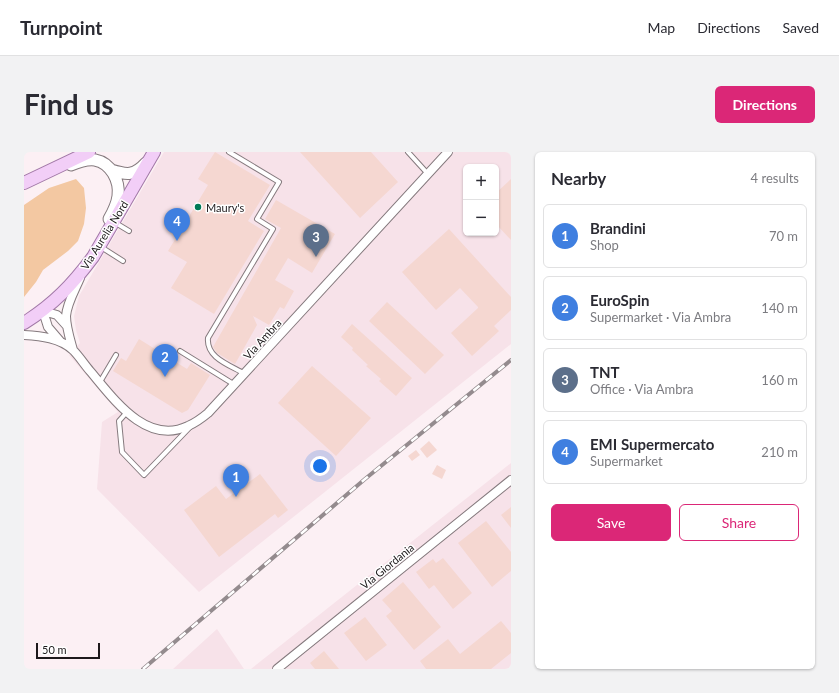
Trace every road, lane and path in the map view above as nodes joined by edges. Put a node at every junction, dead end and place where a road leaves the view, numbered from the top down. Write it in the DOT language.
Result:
graph roads {
  1 [pos="88,152"];
  2 [pos="229,152"];
  3 [pos="408,152"];
  4 [pos="448,152"];
  5 [pos="151,157"];
  6 [pos="111,170"];
  7 [pos="46,172"];
  8 [pos="428,174"];
  9 [pos="24,183"];
  10 [pos="24,187"];
  11 [pos="114,221"];
  12 [pos="129,231"];
  13 [pos="101,244"];
  14 [pos="123,261"];
  15 [pos="82,272"];
  16 [pos="43,310"];
  17 [pos="24,323"];
  18 [pos="68,328"];
  19 [pos="24,335"];
  20 [pos="62,342"];
  21 [pos="73,350"];
  22 [pos="180,351"];
  23 [pos="116,355"];
  24 [pos="245,374"];
  25 [pos="100,382"];
  26 [pos="235,385"];
  27 [pos="127,412"];
  28 [pos="195,422"];
  29 [pos="511,480"];
  30 [pos="277,669"];
  1 -- 7 [label="main road"];
  2 -- 24 [label="lane"];
  3 -- 8 [label="lane"];
  4 -- 8 [label="street, Via Ambra"];
  5 -- 6 [label="main road"];
  5 -- 11 [label="main road, Via Aurelia Nord"];
  6 -- 7 [label="main road"];
  6 -- 13 [label="main road"];
  7 -- 9 [label="main road"];
  7 -- 10 [label="main road"];
  8 -- 24 [label="street, Via Ambra"];
  11 -- 12 [label="lane"];
  11 -- 13 [label="main road, Via Aurelia Nord"];
  13 -- 14 [label="lane"];
  13 -- 15 [label="main road, Via Aurelia Nord"];
  15 -- 16 [label="main road, Via Aurelia Nord"];
  15 -- 18 [label="street"];
  16 -- 17 [label="main road, Via Aurelia Nord"];
  16 -- 18 [label="street"];
  16 -- 20 [label="street"];
  18 -- 21 [label="street"];
  19 -- 20 [label="street"];
  20 -- 21 [label="street"];
  21 -- 25 [label="street, Via Ambra"];
  22 -- 26 [label="lane"];
  23 -- 25 [label="lane"];
  24 -- 26 [label="street, Via Ambra"];
  25 -- 27 [label="street, Via Ambra"];
  26 -- 28 [label="street, Via Ambra"];
  27 -- 28 [label="street, Via Ambra"];
  27 -- 28 [label="lane"];
  29 -- 30 [label="street, Via Giordania"];
}
